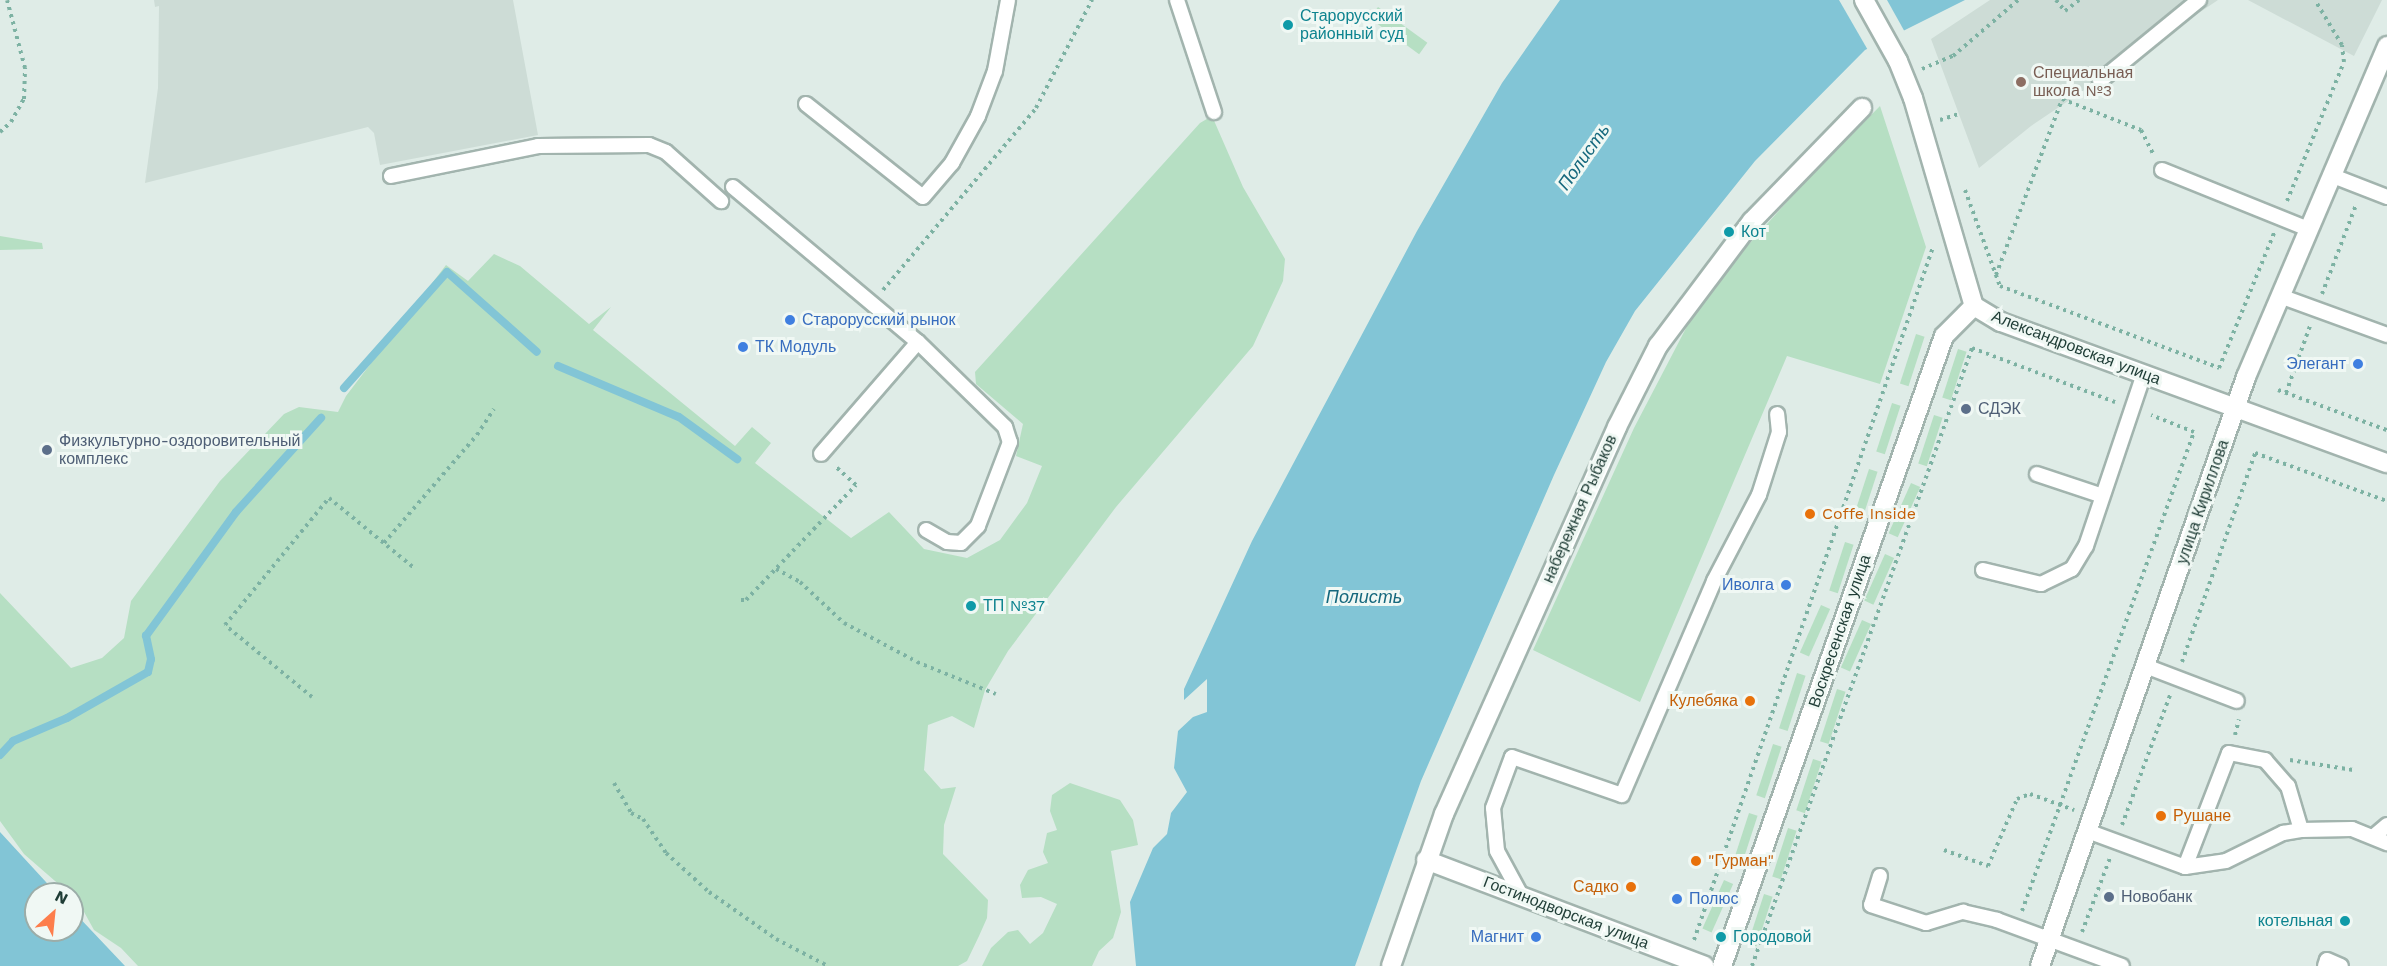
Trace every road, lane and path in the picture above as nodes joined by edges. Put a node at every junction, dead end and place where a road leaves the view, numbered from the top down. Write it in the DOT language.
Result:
graph roads {
  1 [pos="7,0"];
  2 [pos="1008,0"];
  3 [pos="1092,0"];
  4 [pos="1177,0"];
  5 [pos="1864,0"];
  6 [pos="2018,0"];
  7 [pos="2056,0"];
  8 [pos="2079,0"];
  9 [pos="2199,0"];
  10 [pos="2315,0"];
  11 [pos="2387,46"];
  12 [pos="2344,62"];
  13 [pos="1929,65"];
  14 [pos="1922,69"];
  15 [pos="1926,79"];
  16 [pos="2100,81"];
  17 [pos="806,104"];
  18 [pos="1862,108"];
  19 [pos="1936,110"];
  20 [pos="1214,112"];
  21 [pos="1958,114"];
  22 [pos="1946,118"];
  23 [pos="1944,131"];
  24 [pos="0,132"];
  25 [pos="2162,170"];
  26 [pos="391,176"];
  27 [pos="2333,176"];
  28 [pos="733,187"];
  29 [pos="1964,187"];
  30 [pos="2387,197"];
  31 [pos="721,201"];
  32 [pos="2308,229"];
  33 [pos="1931,240"];
  34 [pos="1996,277"];
  35 [pos="2280,296"];
  36 [pos="872,303"];
  37 [pos="1974,306"];
  38 [pos="2387,335"];
  39 [pos="918,342"];
  40 [pos="2219,368"];
  41 [pos="2144,374"];
  42 [pos="2278,390"];
  43 [pos="2132,408"];
  44 [pos="2235,408"];
  45 [pos="494,409"];
  46 [pos="1778,414"];
  47 [pos="2387,430"];
  48 [pos="821,454"];
  49 [pos="2387,463"];
  50 [pos="2037,474"];
  51 [pos="2100,495"];
  52 [pos="2387,501"];
  53 [pos="926,530"];
  54 [pos="384,543"];
  55 [pos="414,567"];
  56 [pos="776,569"];
  57 [pos="1983,570"];
  58 [pos="741,600"];
  59 [pos="2148,667"];
  60 [pos="2176,678"];
  61 [pos="996,694"];
  62 [pos="312,697"];
  63 [pos="2237,701"];
  64 [pos="2229,753"];
  65 [pos="2265,760"];
  66 [pos="2353,770"];
  67 [pos="614,783"];
  68 [pos="2061,806"];
  69 [pos="2092,824"];
  70 [pos="2387,825"];
  71 [pos="2301,830"];
  72 [pos="2381,840"];
  73 [pos="2116,841"];
  74 [pos="1944,850"];
  75 [pos="1426,860"];
  76 [pos="2186,867"];
  77 [pos="1880,876"];
  78 [pos="1522,897"];
  79 [pos="2016,926"];
  80 [pos="2051,938"];
  81 [pos="2077,948"];
  82 [pos="1687,958"];
  83 [pos="828,966"];
  84 [pos="1391,966"];
  85 [pos="1705,966"];
  86 [pos="1722,966"];
  87 [pos="1752,966"];
  88 [pos="2040,966"];
  89 [pos="2122,966"];
  90 [pos="2325,966"];
  91 [pos="2341,966"];
  1 -- 24 [label="path"];
  2 -- 17 [label="lane"];
  3 -- 36 [label="path"];
  4 -- 20 [label="lane"];
  5 -- 37 [label="street, Александровская улица"];
  6 -- 13 [label="path"];
  7 -- 8 [label="path"];
  9 -- 16 [label="lane"];
  10 -- 12 [label="path"];
  11 -- 27 [label="street, улица Кириллова"];
  14 -- 15 [label="path"];
  18 -- 75 [label="street, набережная Рыбаков"];
  19 -- 23 [label="path"];
  21 -- 22 [label="path"];
  25 -- 32 [label="lane"];
  25 -- 34 [label="path"];
  26 -- 31 [label="lane"];
  27 -- 30 [label="lane"];
  27 -- 32 [label="street, улица Кириллова"];
  28 -- 36 [label="lane"];
  29 -- 34 [label="path"];
  32 -- 35 [label="street, улица Кириллова"];
  33 -- 82 [label="path"];
  34 -- 40 [label="path"];
  35 -- 38 [label="lane"];
  35 -- 44 [label="street, улица Кириллова"];
  36 -- 39 [label="lane"];
  37 -- 41 [label="street, Александровская улица"];
  37 -- 86 [label="street, Воскресенская улица"];
  39 -- 48 [label="lane"];
  39 -- 53 [label="lane"];
  41 -- 43 [label="lane"];
  41 -- 44 [label="street, Александровская улица"];
  42 -- 47 [label="path"];
  43 -- 51 [label="lane"];
  43 -- 68 [label="path"];
  43 -- 87 [label="path"];
  44 -- 49 [label="street, Александровская улица"];
  44 -- 59 [label="street, улица Кириллова"];
  45 -- 54 [label="path"];
  46 -- 78 [label="lane"];
  48 -- 56 [label="path"];
  50 -- 51 [label="lane"];
  51 -- 57 [label="lane"];
  52 -- 60 [label="path"];
  54 -- 55 [label="path"];
  54 -- 62 [label="path"];
  56 -- 58 [label="path"];
  56 -- 61 [label="path"];
  59 -- 60 [label="lane"];
  59 -- 69 [label="street, улица Кириллова"];
  60 -- 63 [label="lane"];
  60 -- 73 [label="path"];
  63 -- 64 [label="path"];
  64 -- 65 [label="lane"];
  64 -- 76 [label="lane"];
  65 -- 66 [label="path"];
  65 -- 71 [label="lane"];
  67 -- 83 [label="path"];
  68 -- 69 [label="path"];
  68 -- 74 [label="path"];
  68 -- 79 [label="path"];
  69 -- 73 [label="lane"];
  69 -- 80 [label="street, улица Кириллова"];
  70 -- 72 [label="lane"];
  71 -- 72 [label="lane"];
  71 -- 76 [label="lane"];
  73 -- 76 [label="lane"];
  73 -- 81 [label="path"];
  75 -- 78 [label="street, Гостинодворская улица"];
  75 -- 84 [label="street, набережная Рыбаков"];
  77 -- 79 [label="lane"];
  78 -- 82 [label="street, Гостинодворская улица"];
  79 -- 80 [label="lane"];
  80 -- 81 [label="lane"];
  80 -- 88 [label="street, улица Кириллова"];
  81 -- 89 [label="lane"];
  82 -- 85 [label="street, Гостинодворская улица"];
  90 -- 91 [label="lane"];
}
